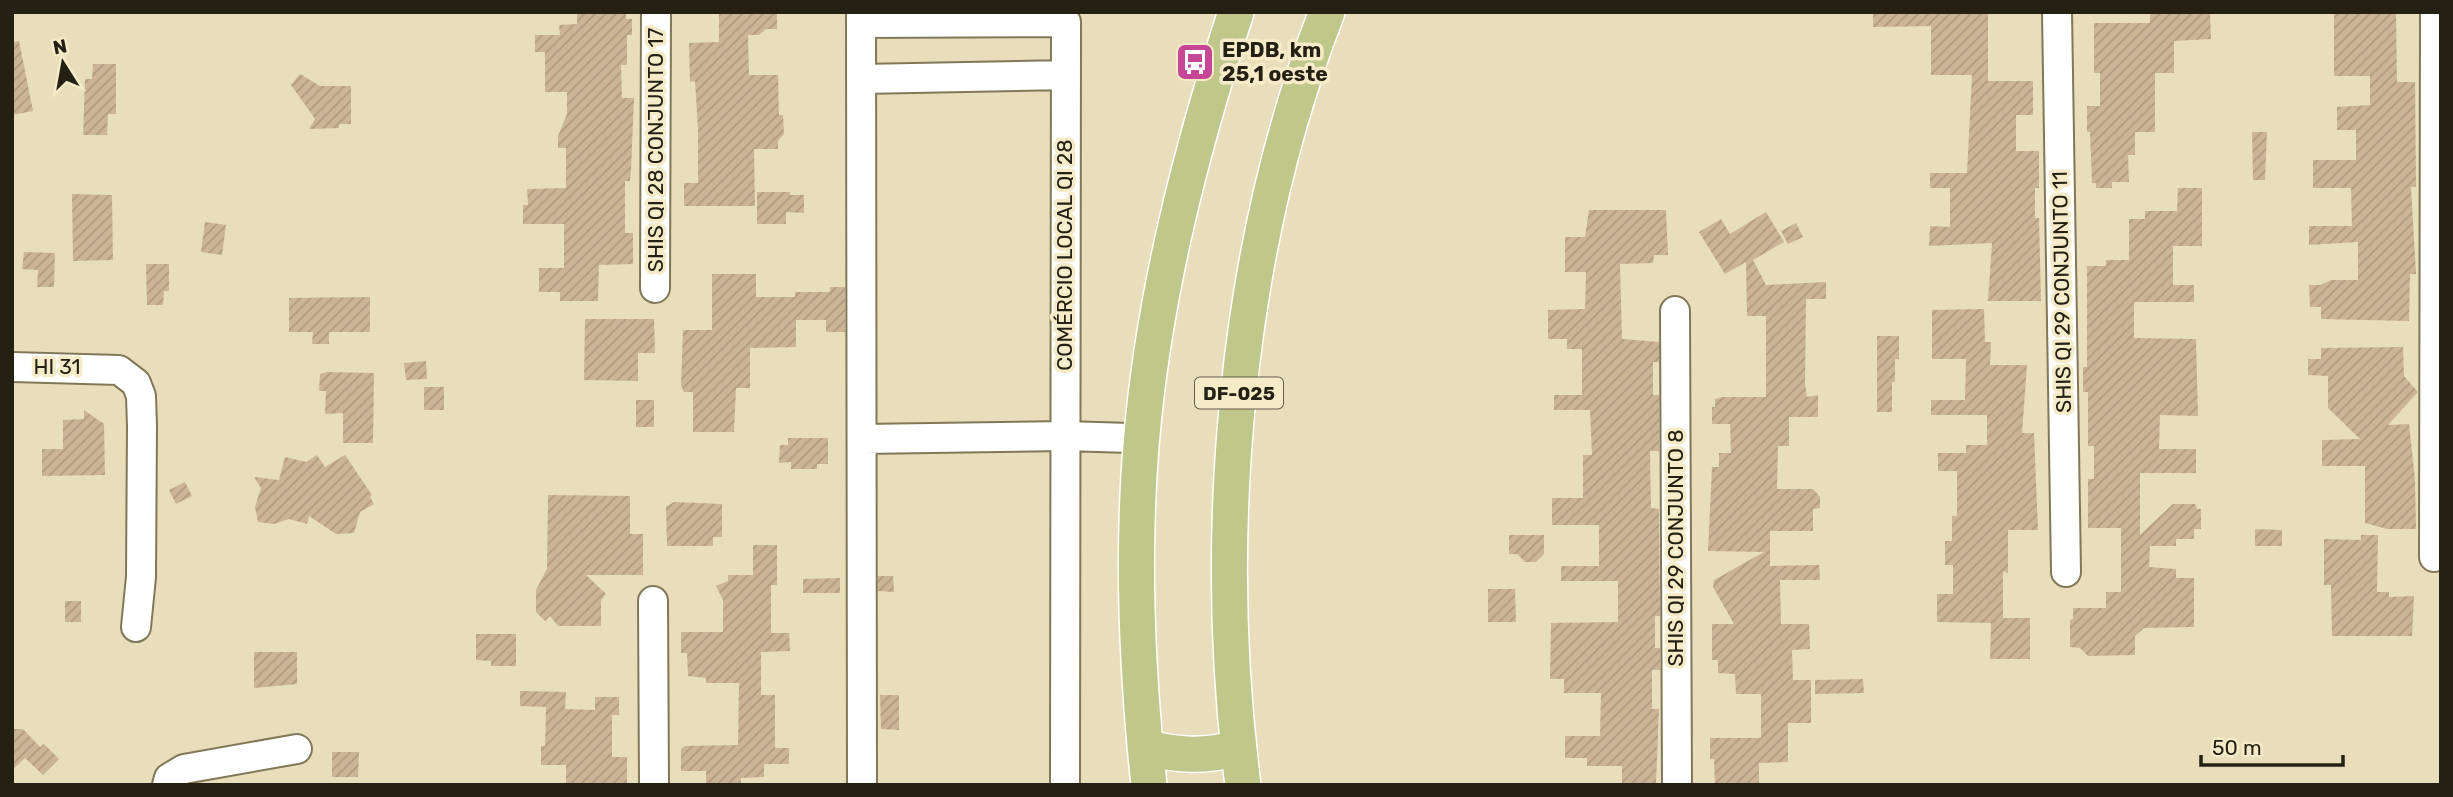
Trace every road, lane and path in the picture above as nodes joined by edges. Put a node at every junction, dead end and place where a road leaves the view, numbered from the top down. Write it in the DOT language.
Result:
graph roads {
  1 [pos="656,12"];
  2 [pos="1236,12"];
  3 [pos="1327,12"];
  4 [pos="2057,12"];
  5 [pos="2435,12"];
  6 [pos="861,17"];
  7 [pos="1066,75"];
  8 [pos="862,79"];
  9 [pos="655,288"];
  10 [pos="1675,312"];
  11 [pos="12,367"];
  12 [pos="1065,436"];
  13 [pos="1138,438"];
  14 [pos="862,439"];
  15 [pos="2434,557"];
  16 [pos="2066,572"];
  17 [pos="653,601"];
  18 [pos="136,628"];
  19 [pos="1145,747"];
  20 [pos="1238,748"];
  21 [pos="297,749"];
  22 [pos="167,785"];
  23 [pos="653,785"];
  24 [pos="862,785"];
  25 [pos="1065,785"];
  26 [pos="1149,785"];
  27 [pos="1243,785"];
  28 [pos="1677,785"];
  1 -- 9 [label="street, SHIS QI 28 CONJUNTO 17"];
  2 -- 13 [label="main road"];
  3 -- 20 [label="main road, DF-025"];
  4 -- 16 [label="street, SHIS QI 29 CONJUNTO 11"];
  5 -- 15 [label="street"];
  6 -- 7 [label="street, COMÉRCIO LOCAL QI 28"];
  6 -- 8 [label="street, COMÉRCIO LOCAL QI 28"];
  7 -- 8 [label="street"];
  7 -- 12 [label="street, COMÉRCIO LOCAL QI 28"];
  8 -- 14 [label="street, COMÉRCIO LOCAL QI 28"];
  10 -- 28 [label="street, SHIS QI 29 CONJUNTO 8"];
  11 -- 18 [label="street, HI 31"];
  12 -- 13 [label="street"];
  12 -- 14 [label="street"];
  12 -- 25 [label="street, COMÉRCIO LOCAL QI 28"];
  13 -- 19 [label="main road"];
  14 -- 24 [label="street, COMÉRCIO LOCAL QI 28"];
  17 -- 23 [label="street"];
  19 -- 20 [label="main road"];
  19 -- 26 [label="main road"];
  20 -- 27 [label="main road, DF-025"];
  21 -- 22 [label="street"];
}
